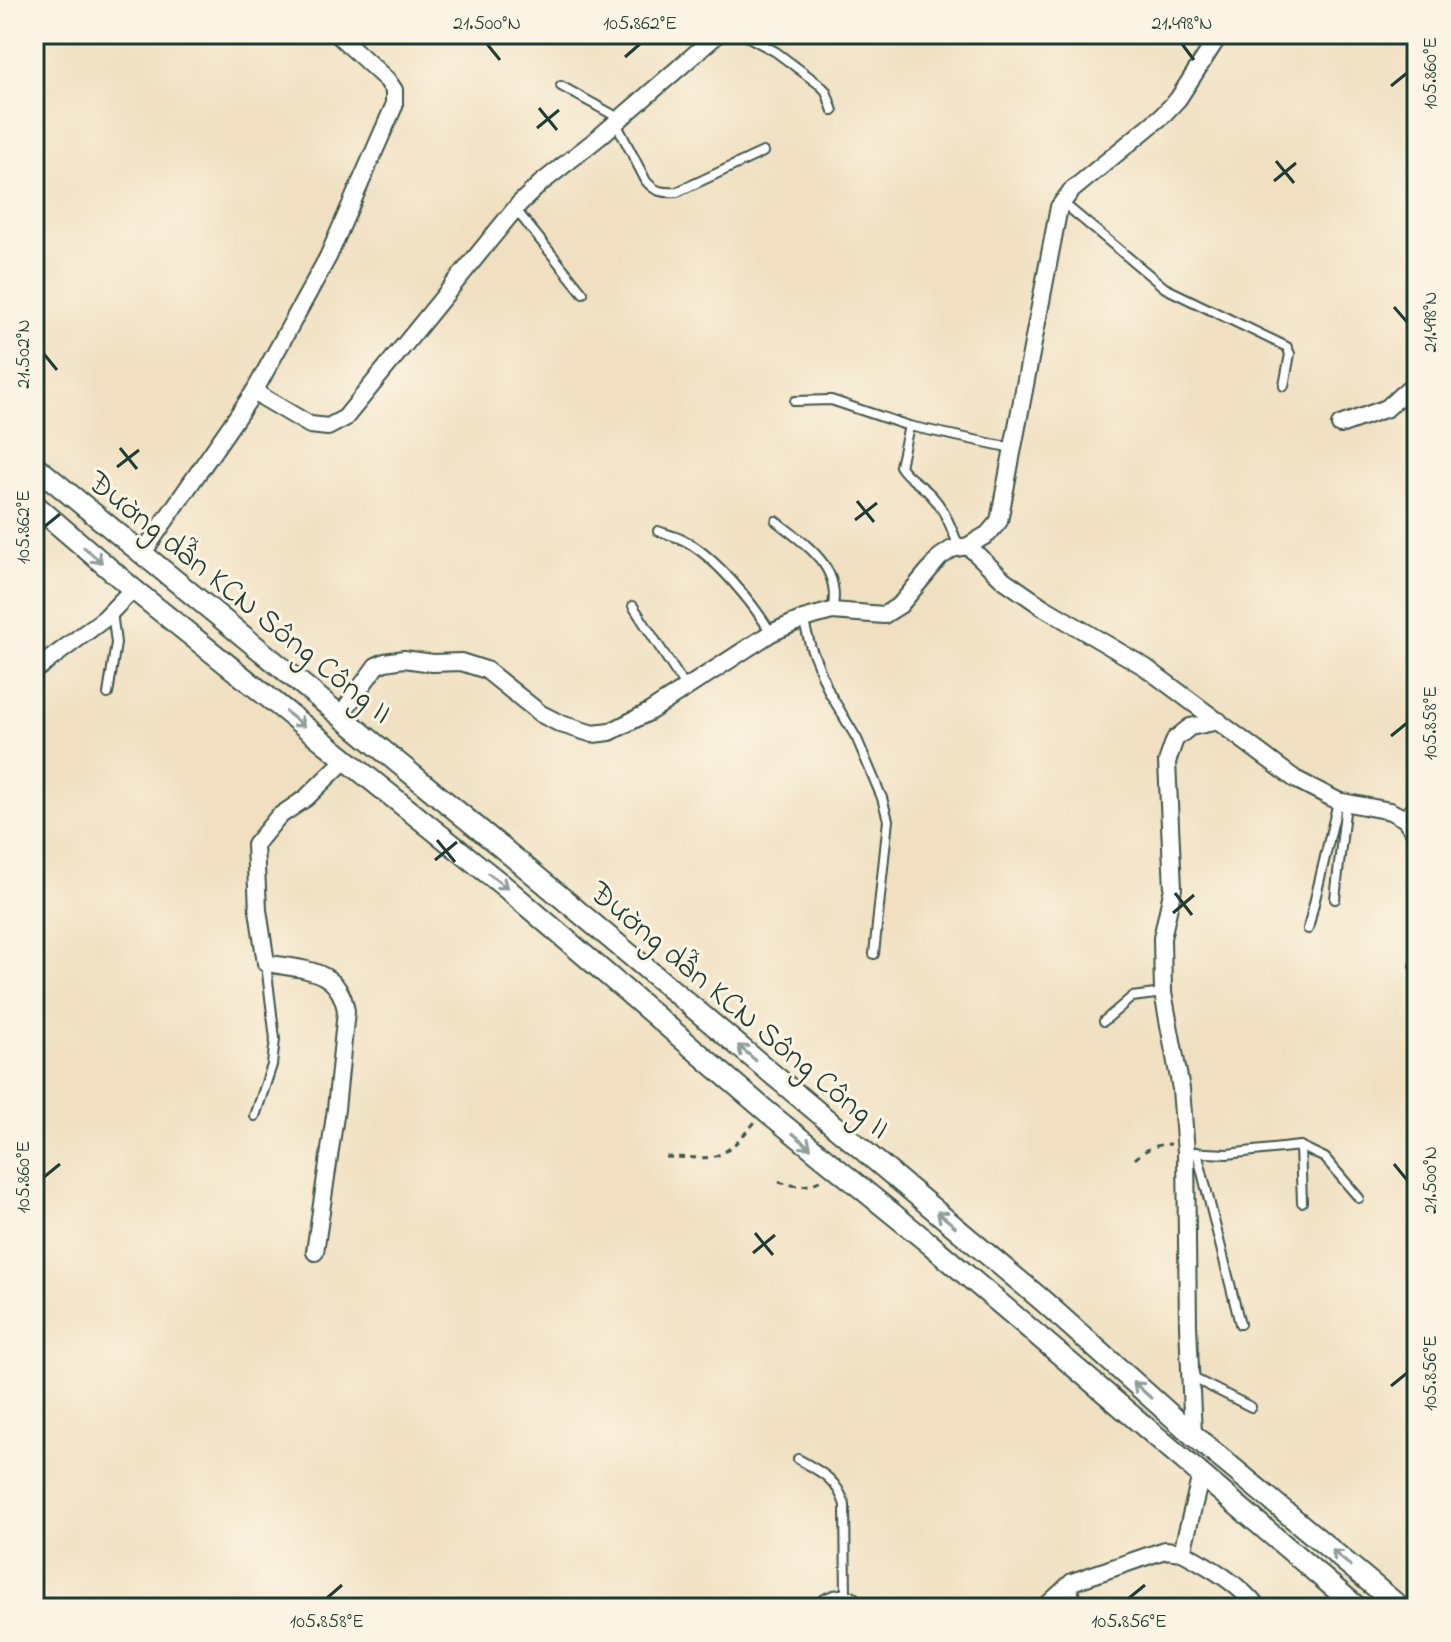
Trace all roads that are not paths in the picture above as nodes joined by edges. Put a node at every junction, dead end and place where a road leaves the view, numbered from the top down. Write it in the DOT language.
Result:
graph roads {
  1 [pos="337,34"];
  2 [pos="718,34"];
  3 [pos="743,34"];
  4 [pos="1220,34"];
  5 [pos="561,86"];
  6 [pos="833,111"];
  7 [pos="618,121"];
  8 [pos="763,152"];
  9 [pos="1062,201"];
  10 [pos="515,209"];
  11 [pos="583,293"];
  12 [pos="1417,384"];
  13 [pos="1284,386"];
  14 [pos="254,392"];
  15 [pos="795,401"];
  16 [pos="1340,425"];
  17 [pos="909,426"];
  18 [pos="1012,448"];
  19 [pos="34,465"];
  20 [pos="38,517"];
  21 [pos="776,521"];
  22 [pos="658,531"];
  23 [pos="964,547"];
  24 [pos="142,554"];
  25 [pos="133,589"];
  26 [pos="633,606"];
  27 [pos="112,611"];
  28 [pos="832,611"];
  29 [pos="803,619"];
  30 [pos="771,633"];
  31 [pos="34,671"];
  32 [pos="686,688"];
  33 [pos="108,694"];
  34 [pos="340,716"];
  35 [pos="1219,721"];
  36 [pos="345,760"];
  37 [pos="1342,802"];
  38 [pos="1411,813"];
  39 [pos="1417,835"];
  40 [pos="1335,899"];
  41 [pos="1308,929"];
  42 [pos="874,954"];
  43 [pos="266,963"];
  44 [pos="1163,993"];
  45 [pos="1104,1021"];
  46 [pos="255,1116"];
  47 [pos="1300,1146"];
  48 [pos="1190,1149"];
  49 [pos="1359,1198"];
  50 [pos="1302,1202"];
  51 [pos="315,1252"];
  52 [pos="1042,1300"];
  53 [pos="1022,1324"];
  54 [pos="1240,1324"];
  55 [pos="1191,1376"];
  56 [pos="1251,1407"];
  57 [pos="1193,1435"];
  58 [pos="798,1459"];
  59 [pos="1201,1475"];
  60 [pos="1182,1552"];
  61 [pos="1072,1582"];
  62 [pos="852,1602"];
  63 [pos="818,1608"];
  64 [pos="1044,1608"];
  65 [pos="1077,1608"];
  66 [pos="1258,1608"];
  67 [pos="1358,1608"];
  68 [pos="1401,1608"];
  1 -- 14 [label="street"];
  2 -- 7 [label="street"];
  3 -- 6 [label="lane"];
  4 -- 9 [label="street"];
  5 -- 7 [label="lane"];
  7 -- 8 [label="lane"];
  7 -- 10 [label="street"];
  9 -- 13 [label="lane"];
  9 -- 18 [label="street"];
  10 -- 11 [label="lane"];
  10 -- 14 [label="street"];
  12 -- 16 [label="street"];
  14 -- 24 [label="street"];
  15 -- 17 [label="lane"];
  17 -- 18 [label="lane"];
  17 -- 23 [label="lane"];
  18 -- 23 [label="street"];
  19 -- 24 [label="street, Đường dẫn KCN Sông Công II"];
  20 -- 25 [label="street, Đường dẫn KCN Sông Công II, one-way"];
  21 -- 28 [label="lane"];
  22 -- 30 [label="lane"];
  23 -- 28 [label="street"];
  23 -- 35 [label="street"];
  24 -- 34 [label="street, Đường dẫn KCN Sông Công II"];
  25 -- 27 [label="street"];
  25 -- 36 [label="street, Đường dẫn KCN Sông Công II, one-way"];
  26 -- 32 [label="lane"];
  27 -- 31 [label="street"];
  27 -- 33 [label="lane"];
  28 -- 29 [label="street"];
  29 -- 30 [label="street"];
  29 -- 42 [label="lane"];
  30 -- 32 [label="street"];
  32 -- 34 [label="street"];
  52 -- 34 [label="street, Đường dẫn KCN Sông Công II, one-way"];
  35 -- 37 [label="street"];
  35 -- 44 [label="street"];
  36 -- 43 [label="street"];
  36 -- 53 [label="street, Đường dẫn KCN Sông Công II, one-way"];
  37 -- 38 [label="street"];
  37 -- 40 [label="lane"];
  37 -- 41 [label="lane"];
  38 -- 39 [label="street"];
  43 -- 46 [label="lane"];
  43 -- 51 [label="street"];
  44 -- 45 [label="lane"];
  44 -- 48 [label="street"];
  47 -- 48 [label="lane"];
  47 -- 49 [label="lane"];
  47 -- 50 [label="lane"];
  48 -- 54 [label="lane"];
  48 -- 55 [label="street"];
  52 -- 53 [label="street"];
  57 -- 52 [label="street, Đường dẫn KCN Sông Công II, one-way"];
  53 -- 59 [label="street, Đường dẫn KCN Sông Công II"];
  55 -- 56 [label="lane"];
  55 -- 57 [label="street"];
  68 -- 57 [label="street, Đường dẫn KCN Sông Công II, one-way"];
  58 -- 62 [label="lane"];
  59 -- 60 [label="street"];
  59 -- 67 [label="street, Đường dẫn KCN Sông Công II"];
  60 -- 61 [label="street"];
  60 -- 66 [label="street"];
  61 -- 64 [label="street"];
  61 -- 65 [label="lane"];
  62 -- 63 [label="street"];
}
